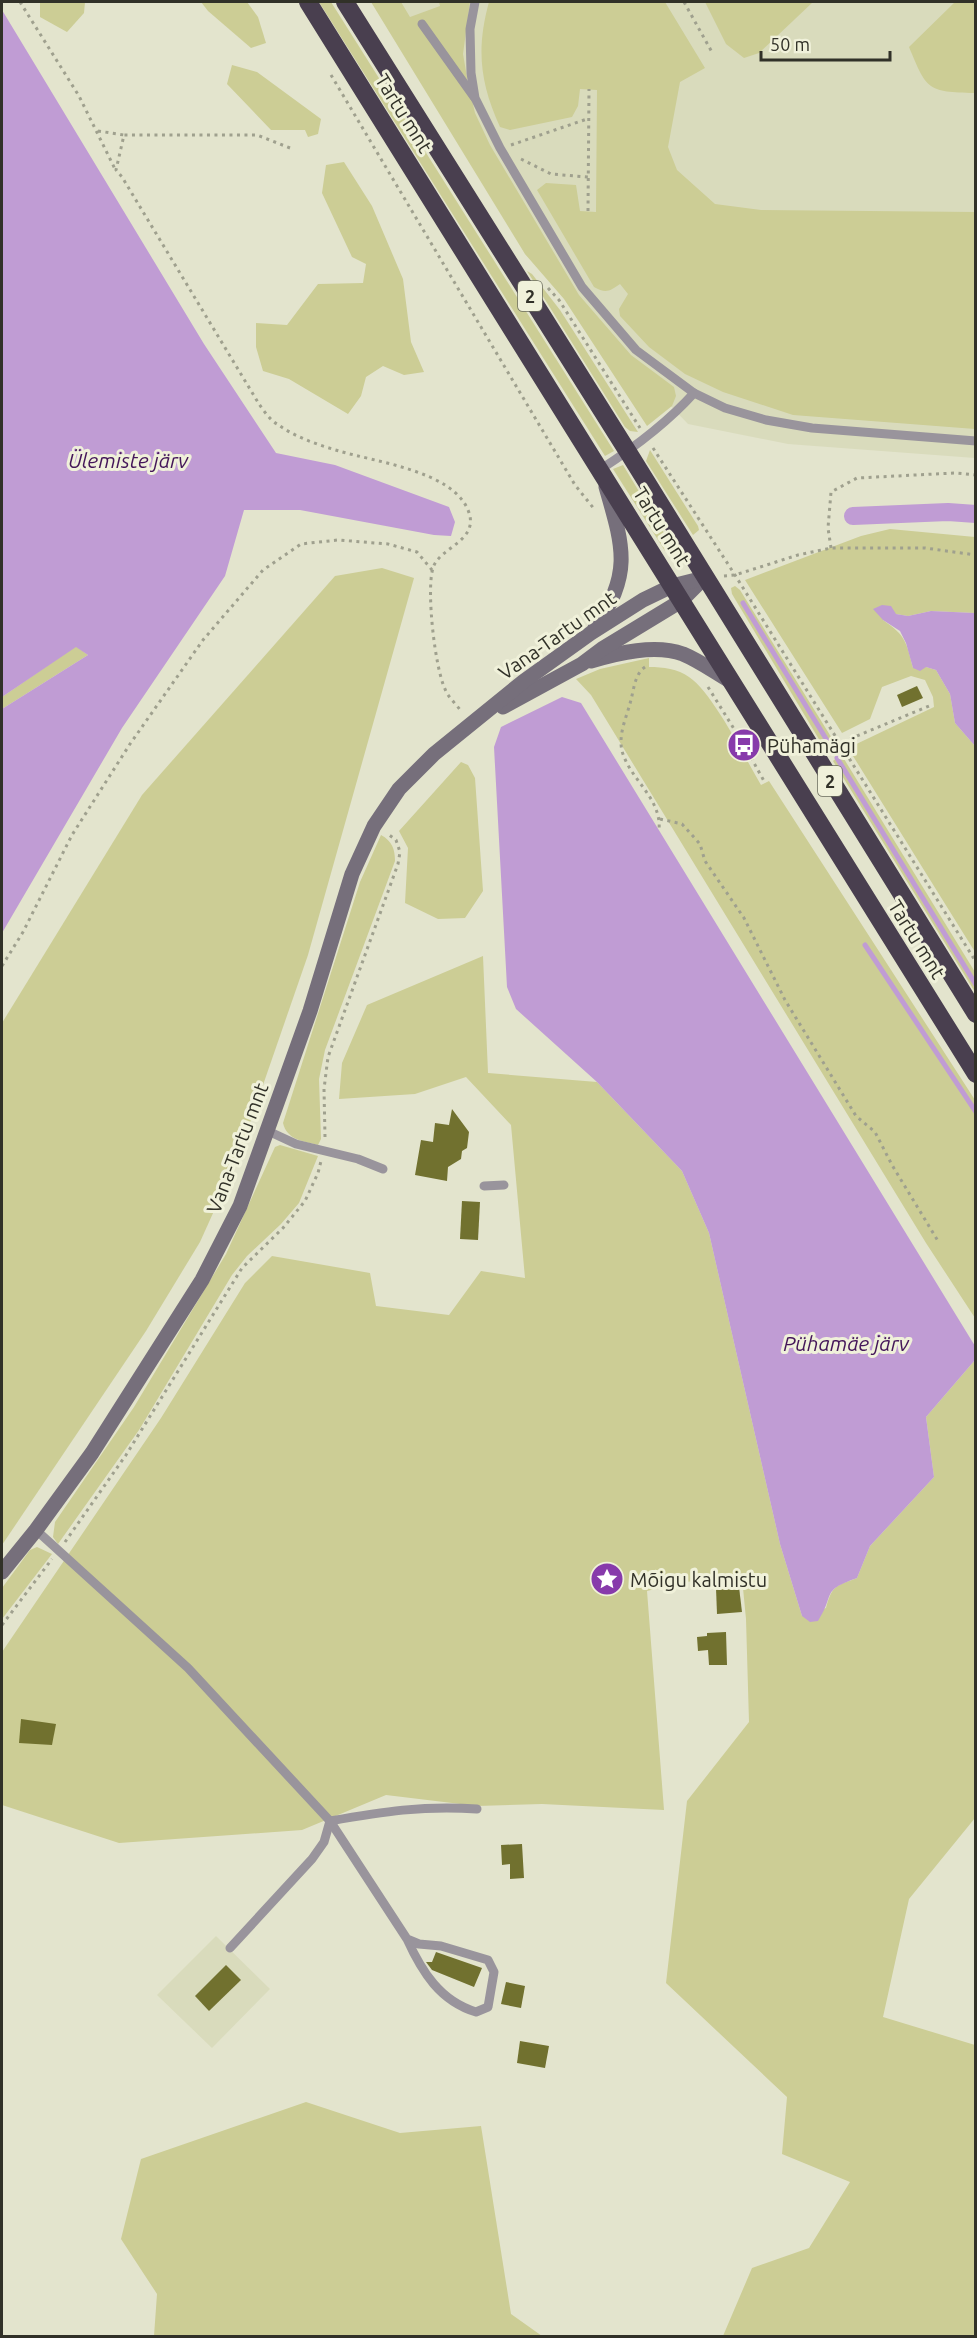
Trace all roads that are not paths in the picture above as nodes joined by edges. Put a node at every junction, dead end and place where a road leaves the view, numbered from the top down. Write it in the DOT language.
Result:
graph roads {
  1 [pos="308,2"];
  2 [pos="345,2"];
  3 [pos="475,2"];
  4 [pos="422,24"];
  5 [pos="476,99"];
  6 [pos="694,393"];
  7 [pos="975,441"];
  8 [pos="628,452"];
  9 [pos="601,470"];
  10 [pos="704,578"];
  11 [pos="677,593"];
  12 [pos="591,633"];
  13 [pos="582,664"];
  14 [pos="732,682"];
  15 [pos="466,719"];
  16 [pos="975,1014"];
  17 [pos="975,1074"];
  18 [pos="268,1131"];
  19 [pos="383,1169"];
  20 [pos="504,1185"];
  21 [pos="484,1186"];
  22 [pos="36,1530"];
  23 [pos="2,1572"];
  24 [pos="477,1809"];
  25 [pos="330,1821"];
  26 [pos="407,1939"];
  27 [pos="230,1948"];
  1 -- 9 [label="highway, Tartu mnt / 2"];
  2 -- 8 [label="highway, Tartu mnt / 2"];
  3 -- 5 [label="lane"];
  4 -- 5 [label="lane"];
  5 -- 6 [label="lane"];
  6 -- 7 [label="lane"];
  6 -- 8 [label="lane"];
  8 -- 9 [label="lane"];
  8 -- 10 [label="highway, Tartu mnt / 2"];
  9 -- 11 [label="highway, Tartu mnt / 2"];
  9 -- 12 [label="street"];
  10 -- 11 [label="street"];
  10 -- 16 [label="highway, Tartu mnt / 2"];
  11 -- 12 [label="street, Vana-Tartu mnt"];
  11 -- 13 [label="street, Vana-Tartu mnt"];
  11 -- 14 [label="highway, Tartu mnt / 2"];
  12 -- 15 [label="street, Vana-Tartu mnt"];
  13 -- 14 [label="street"];
  13 -- 15 [label="street, Vana-Tartu mnt"];
  14 -- 17 [label="highway, Tartu mnt / 2"];
  15 -- 18 [label="street, Vana-Tartu mnt"];
  18 -- 19 [label="lane"];
  18 -- 22 [label="street, Vana-Tartu mnt"];
  20 -- 21 [label="lane"];
  22 -- 23 [label="street, Vana-Tartu mnt"];
  22 -- 25 [label="lane"];
  24 -- 25 [label="lane"];
  25 -- 26 [label="lane"];
  25 -- 27 [label="lane"];
  26 -- 26 [label="lane"];
}
